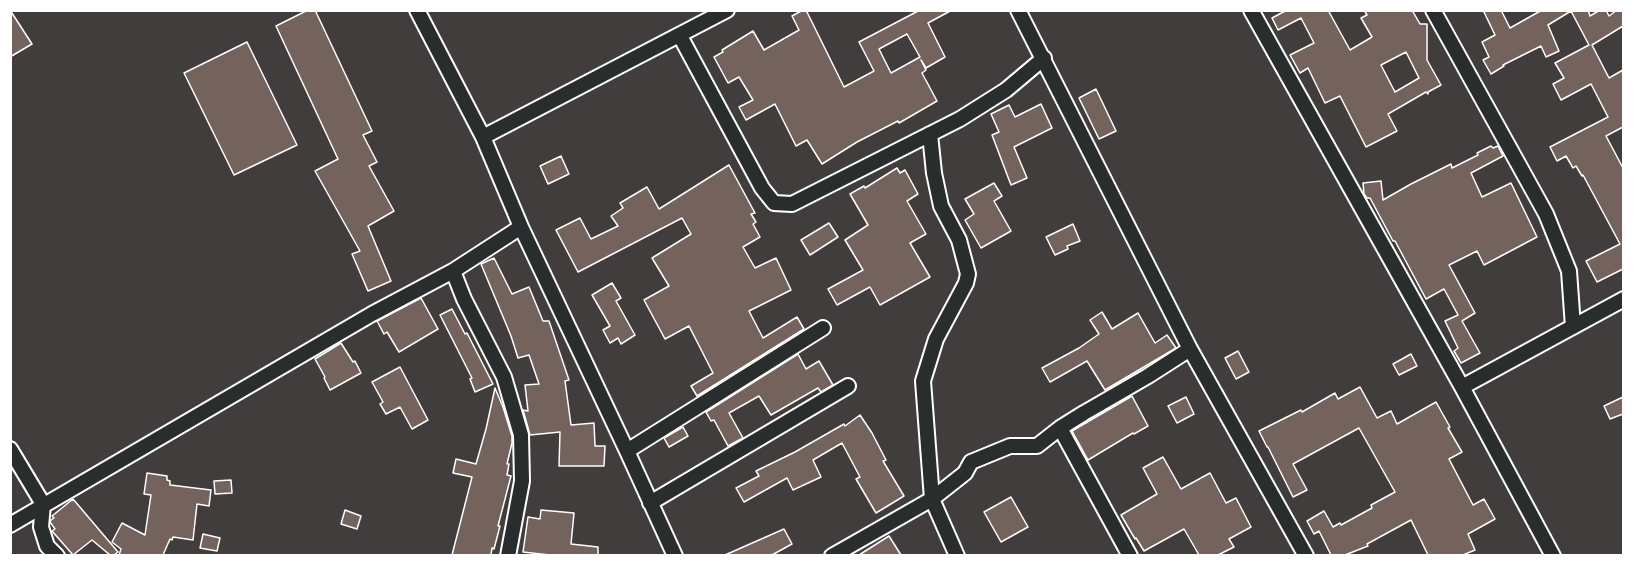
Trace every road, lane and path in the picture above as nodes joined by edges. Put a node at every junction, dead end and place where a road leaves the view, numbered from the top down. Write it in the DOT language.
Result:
graph roads {
  1 [pos="417,10"];
  2 [pos="727,10"];
  3 [pos="1018,10"];
  4 [pos="1251,10"];
  5 [pos="1434,10"];
  6 [pos="680,36"];
  7 [pos="1044,58"];
  8 [pos="930,134"];
  9 [pos="483,137"];
  10 [pos="521,227"];
  11 [pos="453,271"];
  12 [pos="1623,299"];
  13 [pos="1573,327"];
  14 [pos="823,328"];
  15 [pos="1190,349"];
  16 [pos="848,386"];
  17 [pos="1461,387"];
  18 [pos="1060,428"];
  19 [pos="10,449"];
  20 [pos="627,451"];
  21 [pos="932,499"];
  22 [pos="650,503"];
  23 [pos="43,504"];
  24 [pos="10,525"];
  25 [pos="57,555"];
  26 [pos="508,555"];
  27 [pos="675,555"];
  28 [pos="832,555"];
  29 [pos="957,555"];
  30 [pos="1130,555"];
  31 [pos="1306,555"];
  32 [pos="1553,555"];
  1 -- 9 [label="street"];
  2 -- 6 [label="street"];
  3 -- 7 [label="street"];
  4 -- 17 [label="street"];
  5 -- 13 [label="street"];
  6 -- 8 [label="street"];
  6 -- 9 [label="street"];
  7 -- 8 [label="street"];
  7 -- 15 [label="street"];
  8 -- 21 [label="street"];
  9 -- 10 [label="street"];
  10 -- 11 [label="street"];
  10 -- 20 [label="street"];
  11 -- 23 [label="street"];
  11 -- 26 [label="street"];
  12 -- 13 [label="street"];
  13 -- 17 [label="street"];
  14 -- 20 [label="street"];
  15 -- 18 [label="street"];
  15 -- 31 [label="street"];
  16 -- 22 [label="street"];
  17 -- 32 [label="street"];
  18 -- 21 [label="street"];
  18 -- 30 [label="street"];
  19 -- 23 [label="street"];
  20 -- 22 [label="street"];
  21 -- 28 [label="street"];
  21 -- 29 [label="street"];
  22 -- 27 [label="street"];
  23 -- 24 [label="street"];
  23 -- 25 [label="street"];
}
